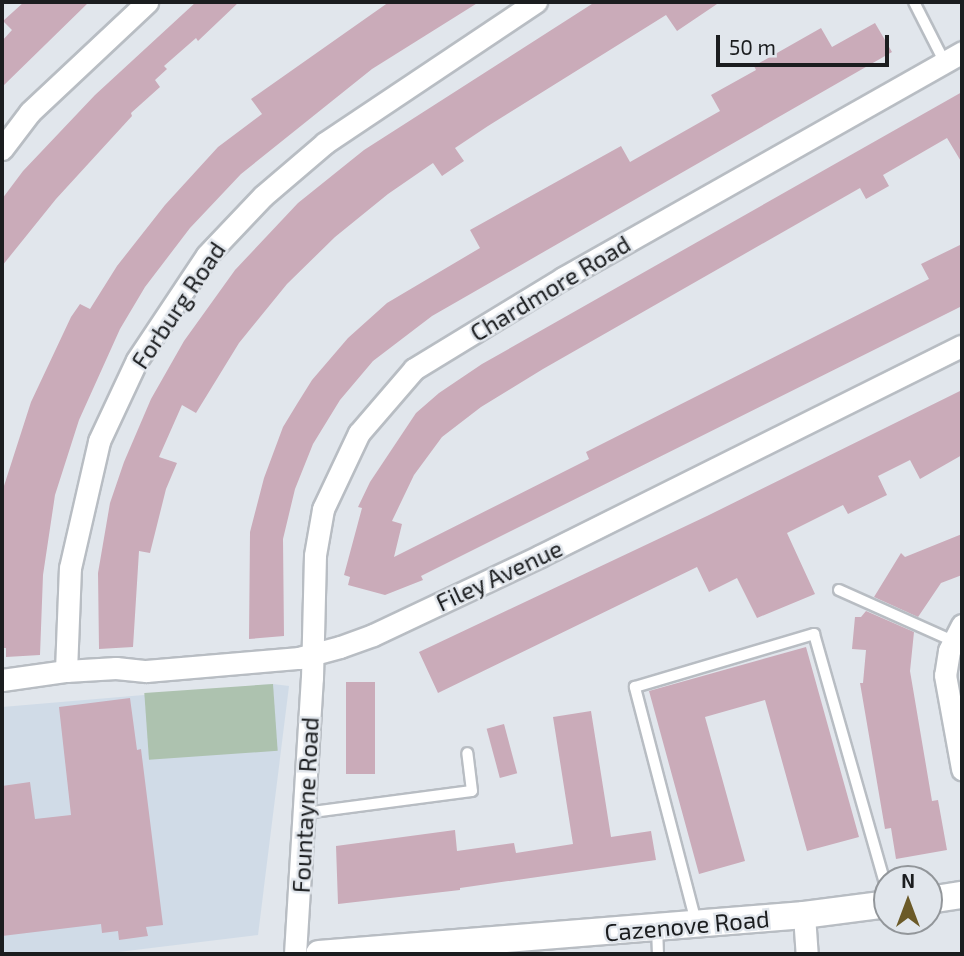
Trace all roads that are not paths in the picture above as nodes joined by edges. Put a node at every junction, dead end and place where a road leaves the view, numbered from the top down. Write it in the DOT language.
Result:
graph roads {
  1 [pos="147,2"];
  2 [pos="536,2"];
  3 [pos="914,2"];
  4 [pos="954,57"];
  5 [pos="2,149"];
  6 [pos="962,345"];
  7 [pos="839,590"];
  8 [pos="958,633"];
  9 [pos="310,656"];
  10 [pos="66,671"];
  11 [pos="2,680"];
  12 [pos="467,753"];
  13 [pos="962,769"];
  14 [pos="305,813"];
  15 [pos="880,865"];
  16 [pos="962,895"];
  17 [pos="943,898"];
  18 [pos="873,906"];
  19 [pos="804,915"];
  20 [pos="696,924"];
  21 [pos="657,926"];
  22 [pos="295,954"];
  23 [pos="319,954"];
  24 [pos="658,954"];
  25 [pos="807,954"];
  1 -- 5 [label="street"];
  2 -- 10 [label="street, Forburg Road"];
  3 -- 4 [label="lane"];
  4 -- 9 [label="street, Chardmore Road"];
  6 -- 9 [label="street, Filey Avenue"];
  7 -- 8 [label="lane"];
  8 -- 13 [label="street"];
  9 -- 10 [label="street, Filey Avenue"];
  9 -- 14 [label="street, Fountayne Road"];
  10 -- 11 [label="street, Filey Avenue"];
  12 -- 14 [label="lane"];
  14 -- 22 [label="street, Fountayne Road"];
  15 -- 20 [label="lane"];
  16 -- 17 [label="street"];
  18 -- 19 [label="street, Cazenove Road"];
  19 -- 20 [label="street, Cazenove Road"];
  19 -- 25 [label="street"];
  20 -- 21 [label="street, Cazenove Road"];
  21 -- 23 [label="street, Cazenove Road"];
  21 -- 24 [label="lane"];
}
